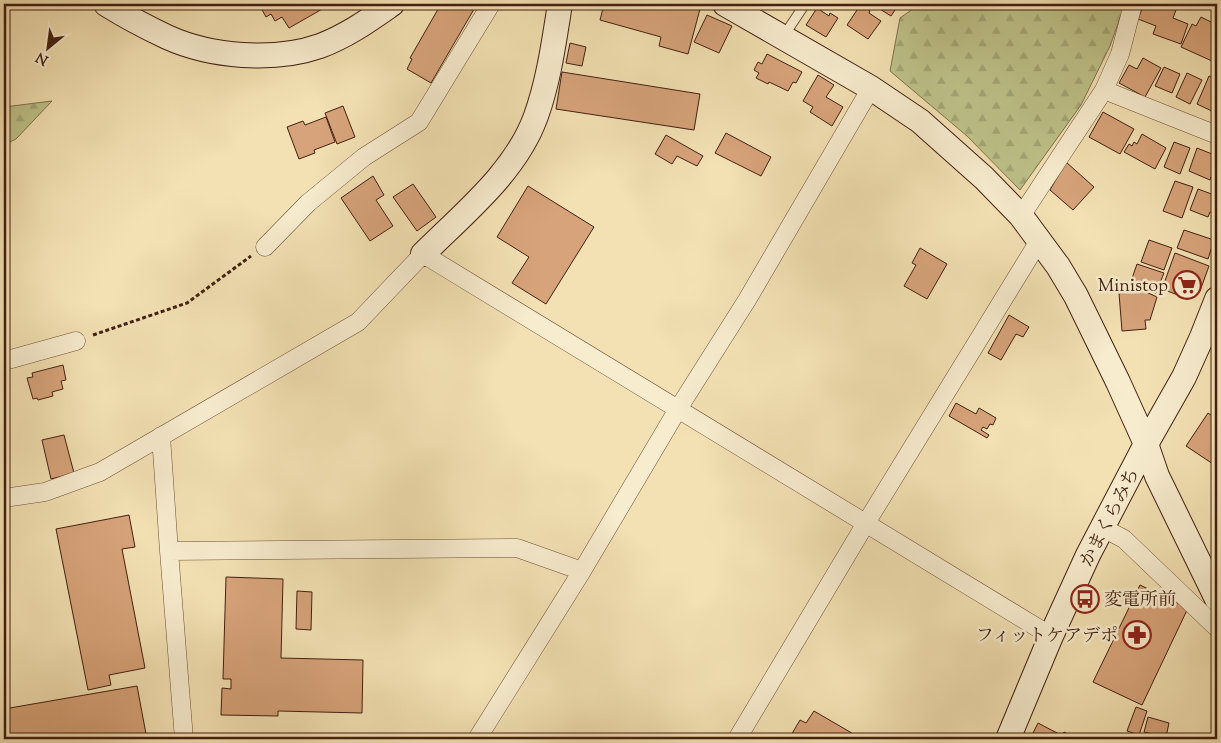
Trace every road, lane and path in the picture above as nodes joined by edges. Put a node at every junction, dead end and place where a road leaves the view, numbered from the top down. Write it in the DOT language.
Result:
graph roads {
  1 [pos="106,4"];
  2 [pos="392,4"];
  3 [pos="491,4"];
  4 [pos="560,4"];
  5 [pos="725,4"];
  6 [pos="805,4"];
  7 [pos="1133,4"];
  8 [pos="783,37"];
  9 [pos="872,88"];
  10 [pos="1104,90"];
  11 [pos="1217,135"];
  12 [pos="1021,216"];
  13 [pos="1039,240"];
  14 [pos="265,247"];
  15 [pos="423,254"];
  16 [pos="1217,299"];
  17 [pos="76,341"];
  18 [pos="4,361"];
  19 [pos="678,409"];
  20 [pos="161,436"];
  21 [pos="1146,444"];
  22 [pos="4,498"];
  23 [pos="866,523"];
  24 [pos="1103,528"];
  25 [pos="168,551"];
  26 [pos="582,571"];
  27 [pos="1217,599"];
  28 [pos="1217,628"];
  29 [pos="1051,636"];
  30 [pos="184,739"];
  31 [pos="477,739"];
  32 [pos="737,739"];
  33 [pos="1008,739"];
  1 -- 2 [label="street"];
  3 -- 14 [label="street"];
  4 -- 15 [label="street"];
  5 -- 8 [label="street"];
  6 -- 8 [label="lane"];
  7 -- 10 [label="street"];
  8 -- 9 [label="street"];
  9 -- 12 [label="street"];
  9 -- 19 [label="street"];
  10 -- 11 [label="street"];
  10 -- 12 [label="street"];
  12 -- 13 [label="street"];
  13 -- 21 [label="street"];
  13 -- 23 [label="street"];
  14 -- 17 [label="path"];
  15 -- 19 [label="street"];
  15 -- 20 [label="street"];
  16 -- 21 [label="street, かまくらみち"];
  17 -- 18 [label="street"];
  19 -- 23 [label="street"];
  19 -- 26 [label="street"];
  20 -- 22 [label="street"];
  20 -- 25 [label="street"];
  21 -- 24 [label="street, かまくらみち"];
  21 -- 27 [label="street"];
  23 -- 29 [label="street"];
  23 -- 32 [label="street"];
  24 -- 28 [label="street"];
  24 -- 29 [label="street, かまくらみち"];
  25 -- 26 [label="street"];
  25 -- 30 [label="street"];
  26 -- 31 [label="street"];
  29 -- 33 [label="street, かまくらみち"];
}
